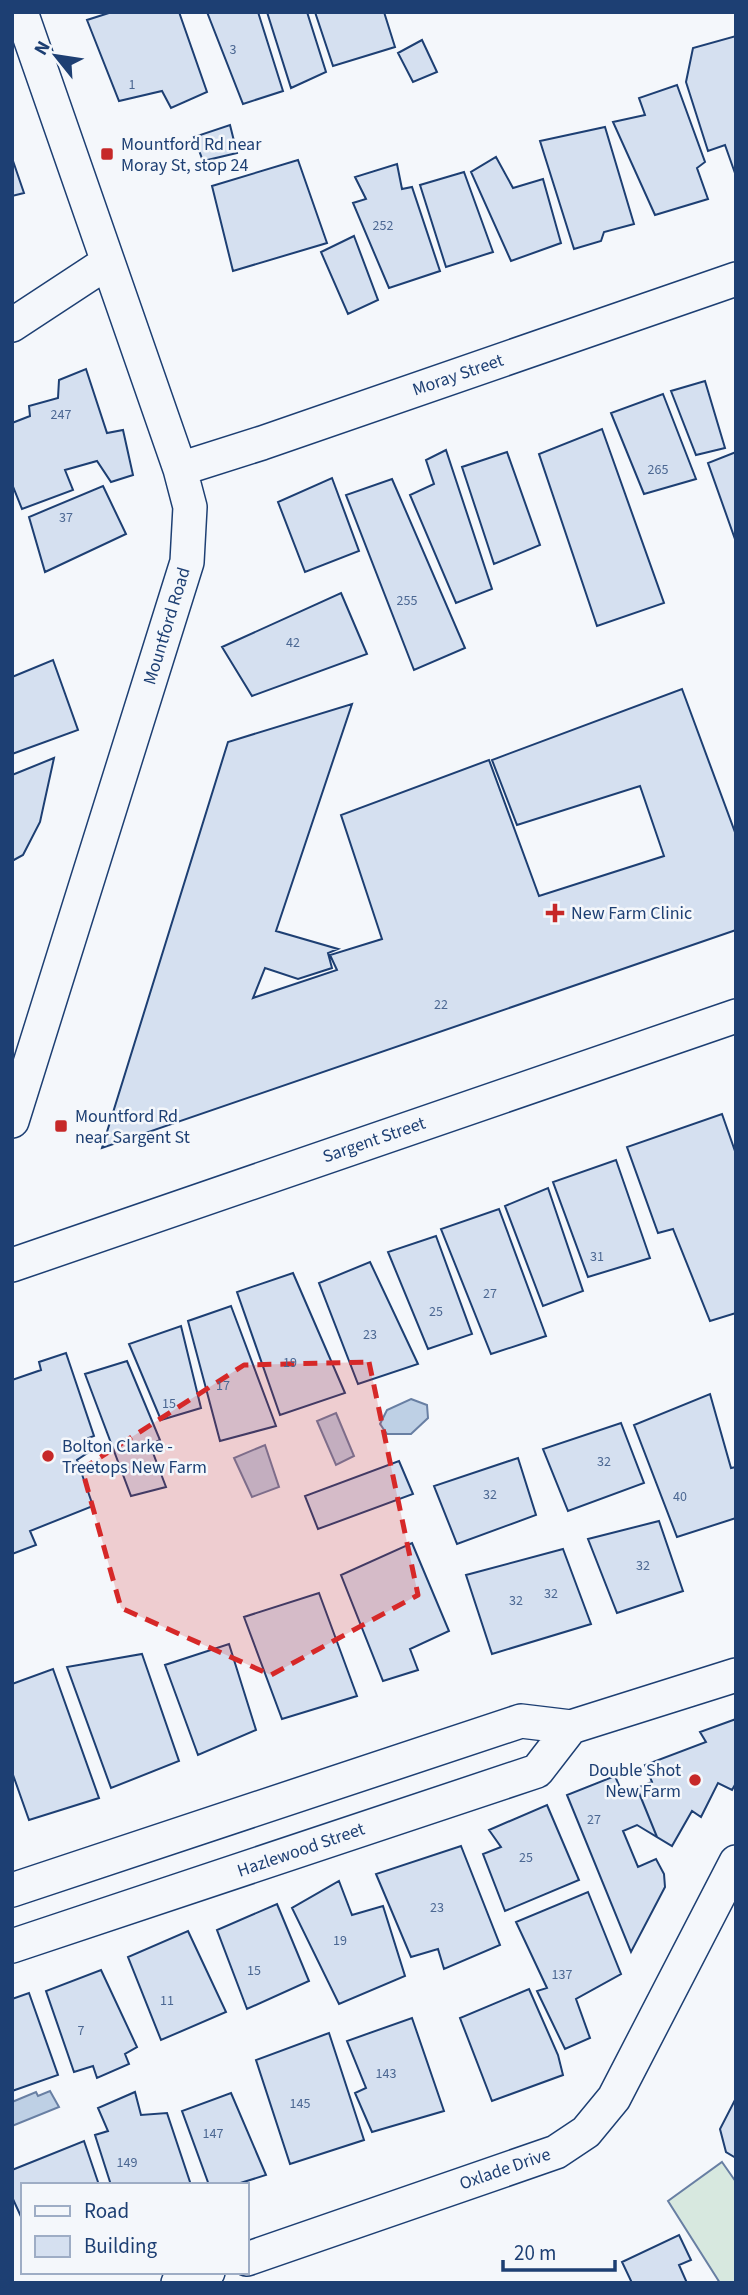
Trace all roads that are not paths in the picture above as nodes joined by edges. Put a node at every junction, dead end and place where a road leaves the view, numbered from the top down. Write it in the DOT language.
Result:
graph roads {
  1 [pos="21,12"];
  2 [pos="108,262"];
  3 [pos="736,279"];
  4 [pos="12,325"];
  5 [pos="180,469"];
  6 [pos="736,1016"];
  7 [pos="12,1121"];
  8 [pos="12,1265"];
  9 [pos="736,1675"];
  10 [pos="570,1727"];
  11 [pos="736,1862"];
  12 [pos="12,1890"];
  13 [pos="12,1946"];
  14 [pos="248,2259"];
  15 [pos="203,2274"];
  16 [pos="178,2283"];
  1 -- 2 [label="street, Mountford Road"];
  2 -- 4 [label="street"];
  2 -- 5 [label="street, Mountford Road"];
  3 -- 5 [label="street, Moray Street"];
  5 -- 7 [label="street, Mountford Road"];
  6 -- 8 [label="street, Sargent Street"];
  9 -- 10 [label="street"];
  10 -- 12 [label="street"];
  10 -- 13 [label="street, Hazlewood Street"];
  11 -- 14 [label="street, Oxlade Drive"];
  15 -- 16 [label="street"];
}
